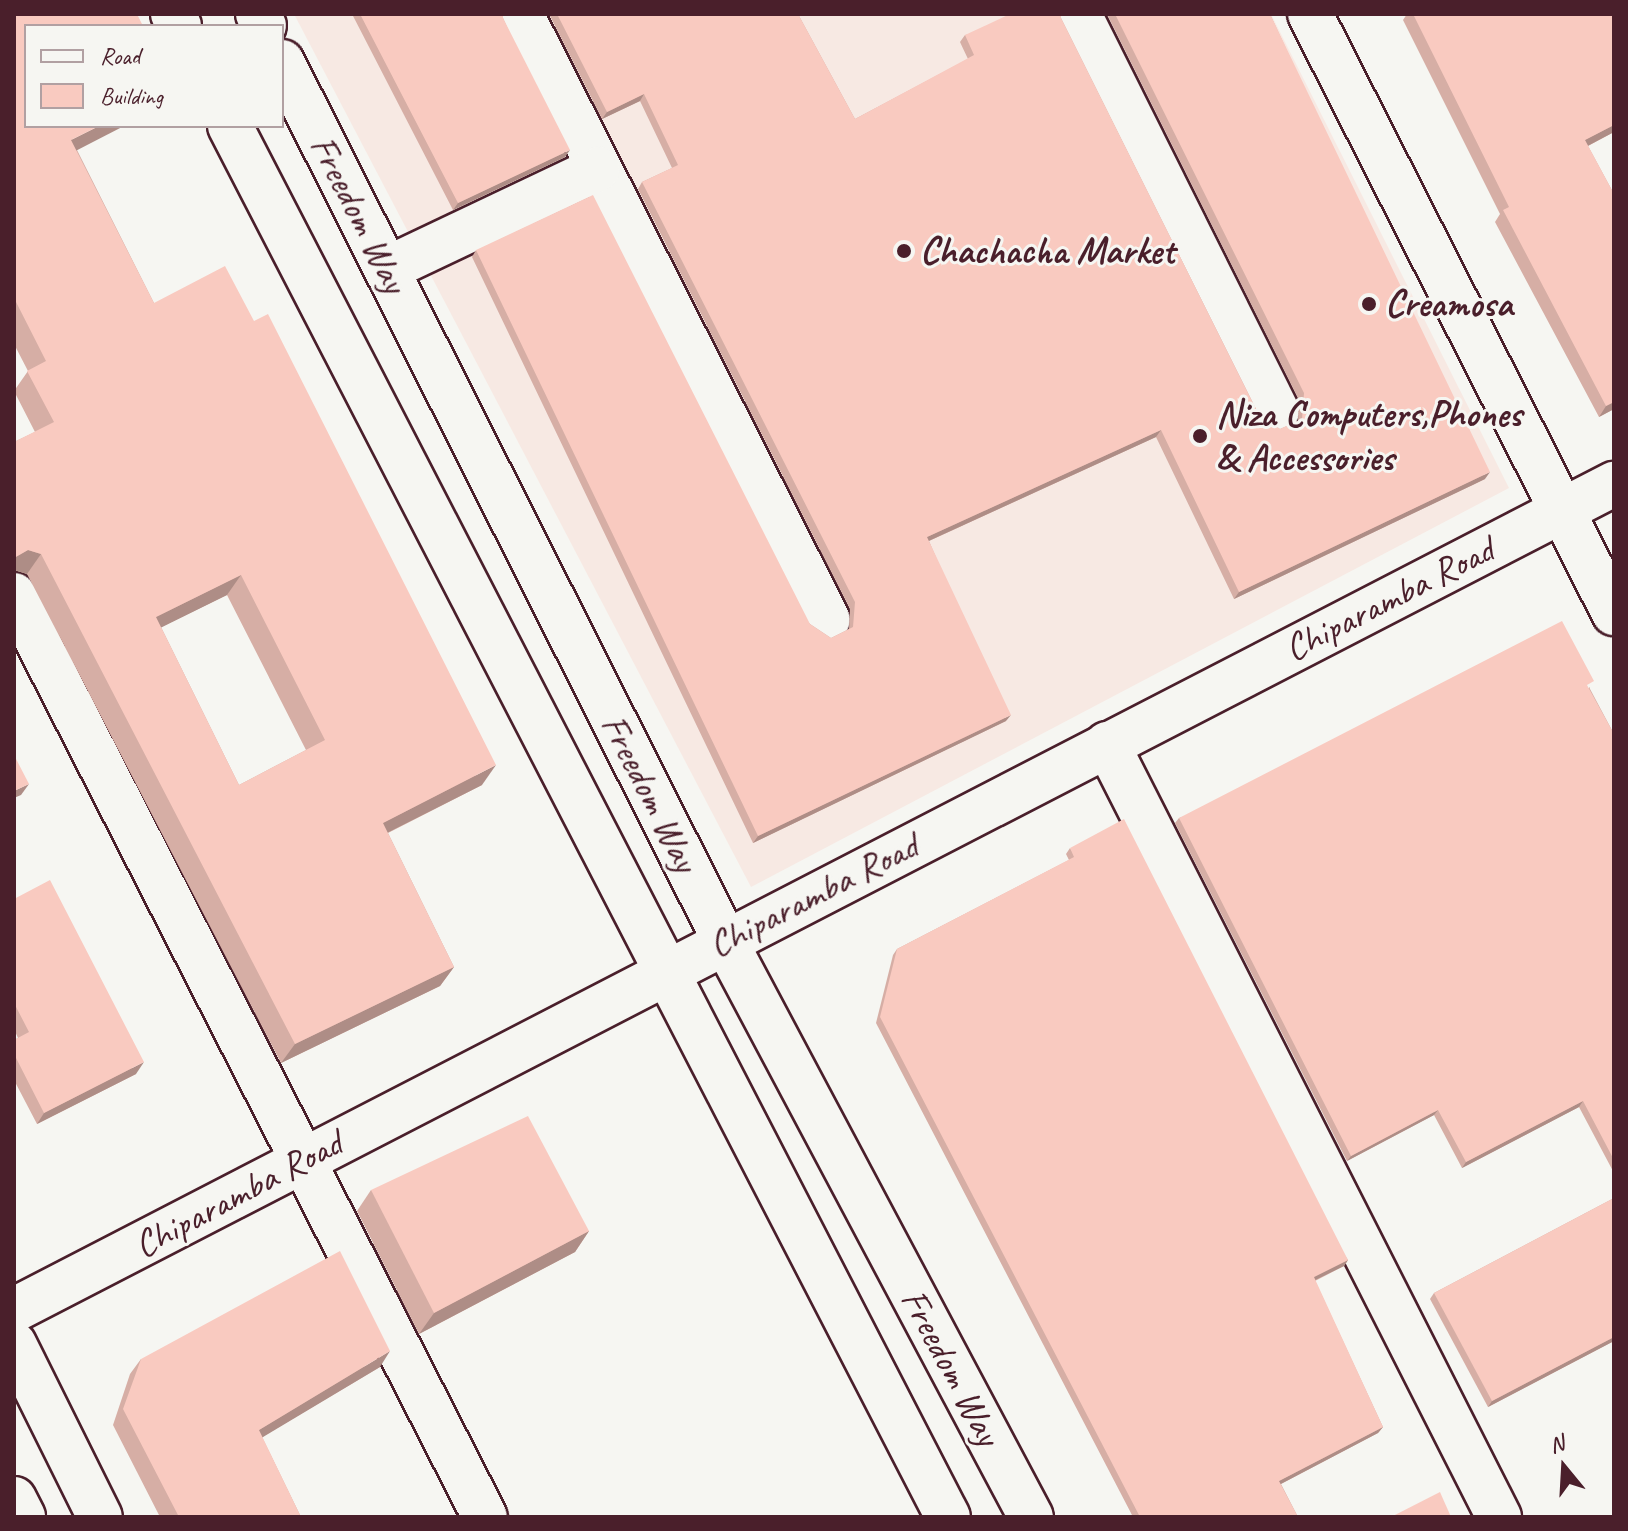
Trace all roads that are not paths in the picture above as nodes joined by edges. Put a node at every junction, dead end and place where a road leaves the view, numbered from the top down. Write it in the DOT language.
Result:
graph roads {
  1 [pos="521,14"];
  2 [pos="1079,14"];
  3 [pos="1310,14"];
  4 [pos="284,66"];
  5 [pos="231,128"];
  6 [pos="598,169"];
  7 [pos="387,269"];
  8 [pos="1277,411"];
  9 [pos="1614,484"];
  10 [pos="1561,510"];
  11 [pos="14,595"];
  12 [pos="1614,613"];
  13 [pos="828,620"];
  14 [pos="1107,744"];
  15 [pos="725,941"];
  16 [pos="663,972"];
  17 [pos="300,1161"];
  18 [pos="14,1310"];
  19 [pos="14,1344"];
  20 [pos="14,1499"];
  21 [pos="23,1517"];
  22 [pos="100,1517"];
  23 [pos="485,1517"];
  24 [pos="948,1517"];
  25 [pos="1031,1517"];
  26 [pos="1499,1517"];
  1 -- 6 [label="main road"];
  2 -- 8 [label="main road"];
  3 -- 10 [label="main road"];
  4 -- 7 [label="main road, Freedom Way"];
  5 -- 16 [label="main road, Freedom Way"];
  6 -- 7 [label="main road"];
  6 -- 13 [label="main road"];
  7 -- 15 [label="main road, Freedom Way"];
  9 -- 10 [label="main road, Chiparamba Road"];
  10 -- 12 [label="main road"];
  10 -- 14 [label="main road, Chiparamba Road"];
  11 -- 17 [label="main road"];
  14 -- 15 [label="main road, Chiparamba Road"];
  14 -- 26 [label="main road"];
  15 -- 16 [label="main road, Chiparamba Road"];
  15 -- 25 [label="main road, Freedom Way"];
  16 -- 17 [label="main road, Chiparamba Road"];
  16 -- 24 [label="main road, Freedom Way"];
  17 -- 18 [label="main road, Chiparamba Road"];
  17 -- 23 [label="main road"];
  19 -- 22 [label="main road"];
  20 -- 21 [label="main road"];
}
